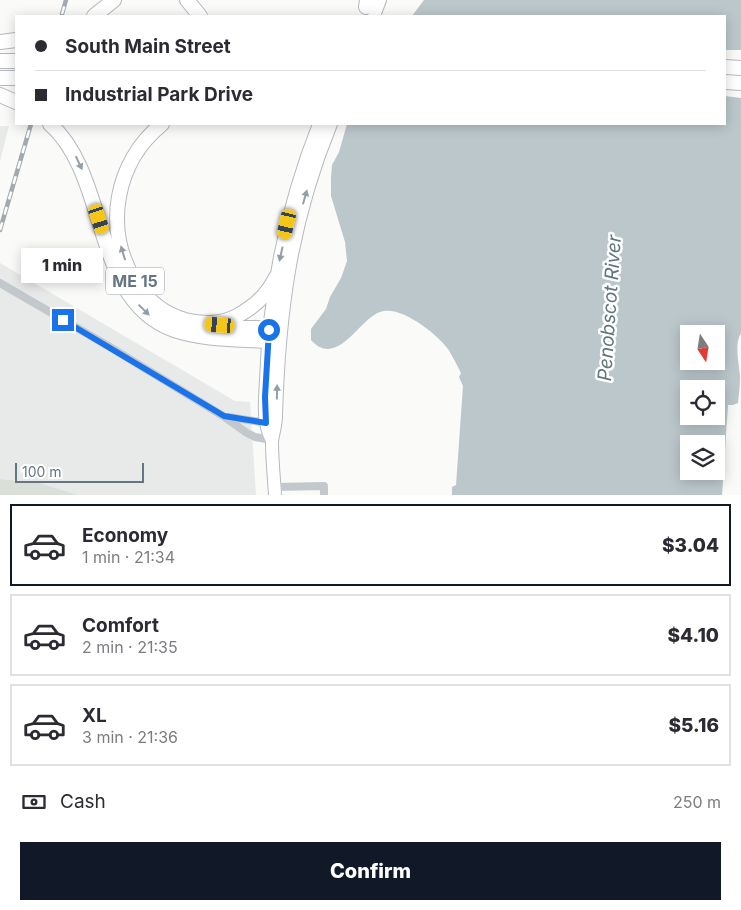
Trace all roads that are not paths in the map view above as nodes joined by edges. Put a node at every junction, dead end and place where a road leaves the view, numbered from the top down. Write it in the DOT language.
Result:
graph roads {
  1 [pos="114,0"];
  2 [pos="187,0"];
  3 [pos="380,0"];
  4 [pos="367,8"];
  5 [pos="95,15"];
  6 [pos="199,15"];
  7 [pos="15,40"];
  8 [pos="0,42"];
  9 [pos="726,59"];
  10 [pos="741,59"];
  11 [pos="0,61"];
  12 [pos="15,61"];
  13 [pos="726,67"];
  14 [pos="741,68"];
  15 [pos="0,78"];
  16 [pos="15,78"];
  17 [pos="0,95"];
  18 [pos="15,102"];
  19 [pos="51,125"];
  20 [pos="161,125"];
  21 [pos="319,125"];
  22 [pos="331,125"];
  23 [pos="276,277"];
  24 [pos="0,283"];
  25 [pos="205,324"];
  26 [pos="274,336"];
  27 [pos="224,416"];
  28 [pos="271,424"];
  29 [pos="272,440"];
  30 [pos="275,491"];
  31 [pos="324,495"];
  1 -- 5 [label="highway"];
  2 -- 6 [label="highway"];
  3 -- 4 [label="main road"];
  7 -- 8 [label="highway"];
  9 -- 10 [label="highway"];
  11 -- 12 [label="highway"];
  13 -- 14 [label="highway"];
  15 -- 16 [label="highway"];
  17 -- 18 [label="highway"];
  19 -- 26 [label="highway, one-way"];
  25 -- 20 [label="highway, ME 15, one-way"];
  21 -- 23 [label="main road, ME 15, one-way"];
  26 -- 22 [label="main road, one-way"];
  23 -- 25 [label="highway, ME 15"];
  23 -- 26 [label="main road"];
  24 -- 27 [label="street"];
  25 -- 26 [label="highway"];
  26 -- 28 [label="main road"];
  27 -- 28 [label="street"];
  27 -- 29 [label="street"];
  28 -- 29 [label="main road"];
  29 -- 30 [label="main road"];
  30 -- 31 [label="street"];
}
